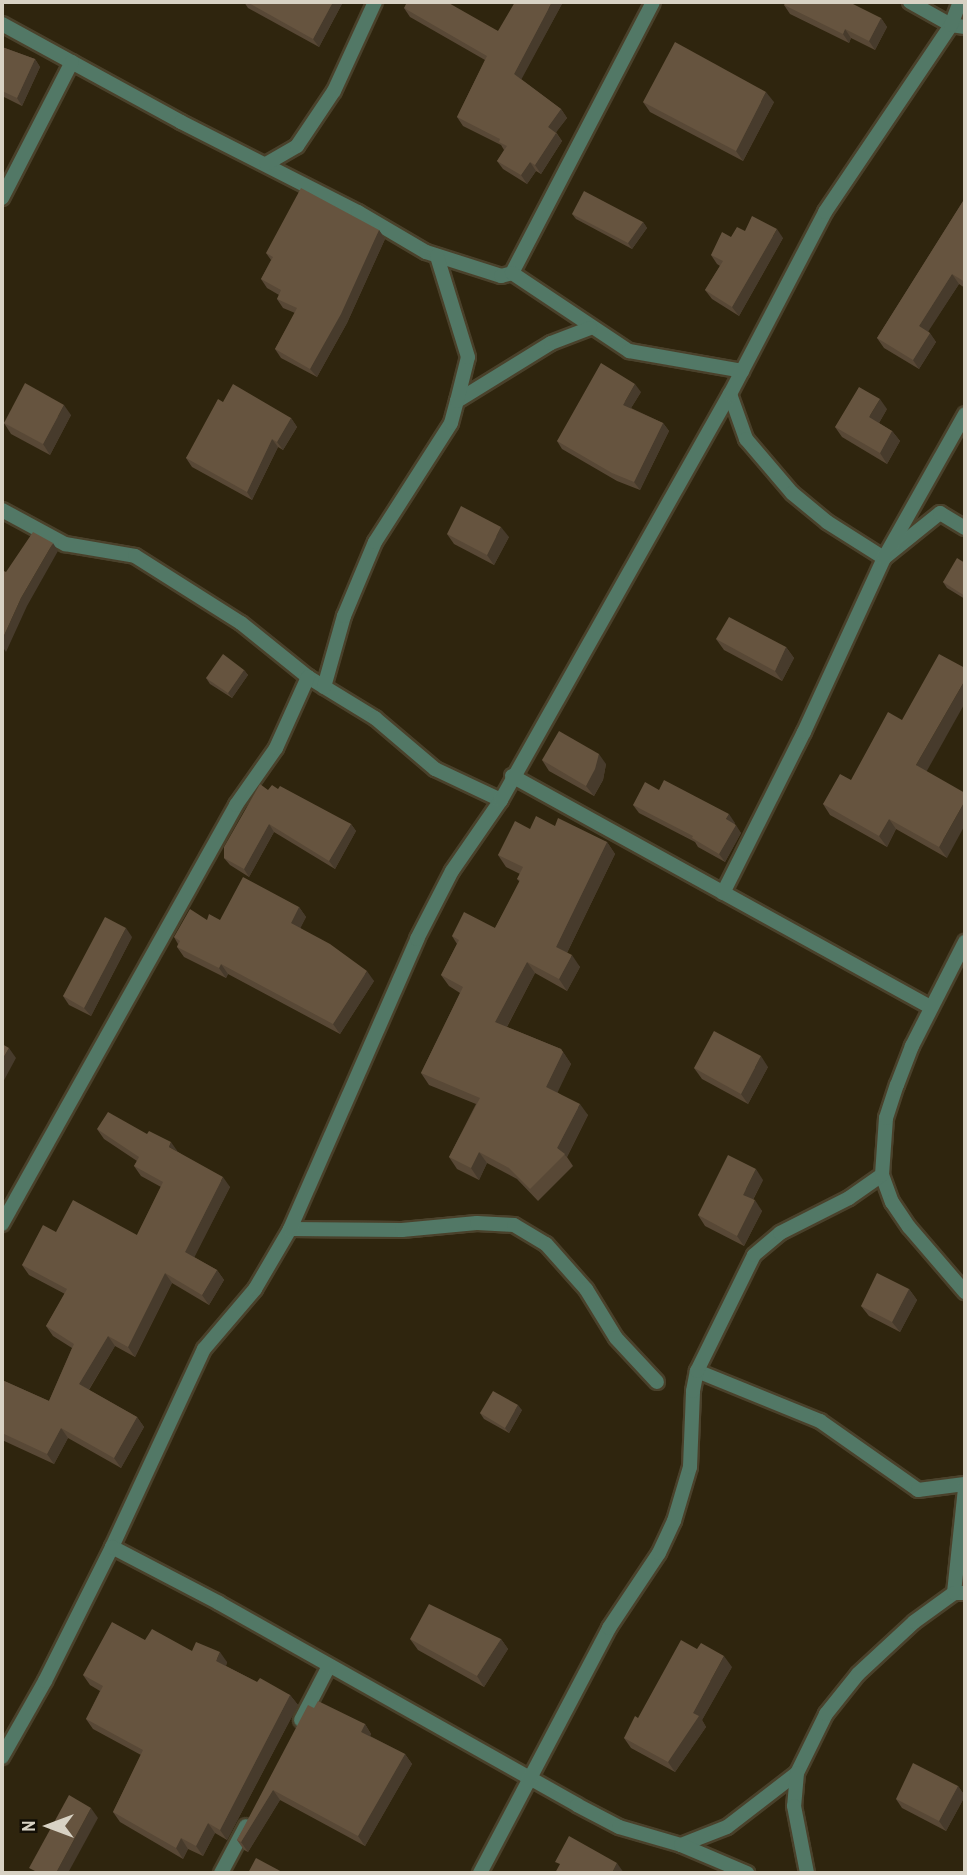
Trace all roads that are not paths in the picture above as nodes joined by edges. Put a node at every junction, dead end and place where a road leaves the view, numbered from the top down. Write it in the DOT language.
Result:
graph roads {
  1 [pos="375,2"];
  2 [pos="653,2"];
  3 [pos="910,2"];
  4 [pos="960,2"];
  5 [pos="2,24"];
  6 [pos="958,26"];
  7 [pos="72,62"];
  8 [pos="266,164"];
  9 [pos="2,198"];
  10 [pos="437,256"];
  11 [pos="512,273"];
  12 [pos="590,328"];
  13 [pos="743,370"];
  14 [pos="730,394"];
  15 [pos="457,401"];
  16 [pos="965,414"];
  17 [pos="2,510"];
  18 [pos="965,527"];
  19 [pos="884,558"];
  20 [pos="308,677"];
  21 [pos="324,687"];
  22 [pos="512,776"];
  23 [pos="501,800"];
  24 [pos="723,893"];
  25 [pos="965,942"];
  26 [pos="931,1007"];
  27 [pos="882,1175"];
  28 [pos="2,1224"];
  29 [pos="290,1229"];
  30 [pos="965,1292"];
  31 [pos="697,1371"];
  32 [pos="657,1381"];
  33 [pos="965,1487"];
  34 [pos="111,1547"];
  35 [pos="960,1593"];
  36 [pos="329,1666"];
  37 [pos="291,1740"];
  38 [pos="2,1757"];
  39 [pos="797,1773"];
  40 [pos="530,1780"];
  41 [pos="252,1814"];
  42 [pos="681,1845"];
  43 [pos="221,1873"];
  44 [pos="480,1873"];
  45 [pos="747,1873"];
  46 [pos="807,1873"];
  1 -- 8 [label="street"];
  2 -- 11 [label="street"];
  3 -- 6 [label="street"];
  4 -- 6 [label="street"];
  5 -- 7 [label="street"];
  6 -- 13 [label="street"];
  7 -- 8 [label="street"];
  7 -- 9 [label="street"];
  8 -- 10 [label="street"];
  10 -- 11 [label="street"];
  10 -- 15 [label="street"];
  11 -- 12 [label="street"];
  12 -- 13 [label="street"];
  12 -- 15 [label="street"];
  13 -- 14 [label="street"];
  14 -- 19 [label="street"];
  14 -- 22 [label="street"];
  15 -- 21 [label="street"];
  16 -- 19 [label="street"];
  17 -- 20 [label="street"];
  18 -- 19 [label="street"];
  19 -- 24 [label="street"];
  20 -- 21 [label="street"];
  20 -- 28 [label="street"];
  21 -- 23 [label="street"];
  22 -- 23 [label="street"];
  22 -- 24 [label="street"];
  23 -- 29 [label="street"];
  24 -- 26 [label="street"];
  25 -- 26 [label="street"];
  26 -- 27 [label="street"];
  27 -- 30 [label="street"];
  27 -- 31 [label="street"];
  29 -- 32 [label="street"];
  29 -- 34 [label="street"];
  31 -- 33 [label="street"];
  31 -- 40 [label="street"];
  33 -- 35 [label="street"];
  34 -- 36 [label="street"];
  34 -- 38 [label="street"];
  35 -- 39 [label="street"];
  36 -- 37 [label="street"];
  36 -- 40 [label="street"];
  39 -- 42 [label="street"];
  39 -- 46 [label="street"];
  40 -- 42 [label="street"];
  40 -- 44 [label="street"];
  41 -- 43 [label="street"];
  42 -- 45 [label="street"];
}
